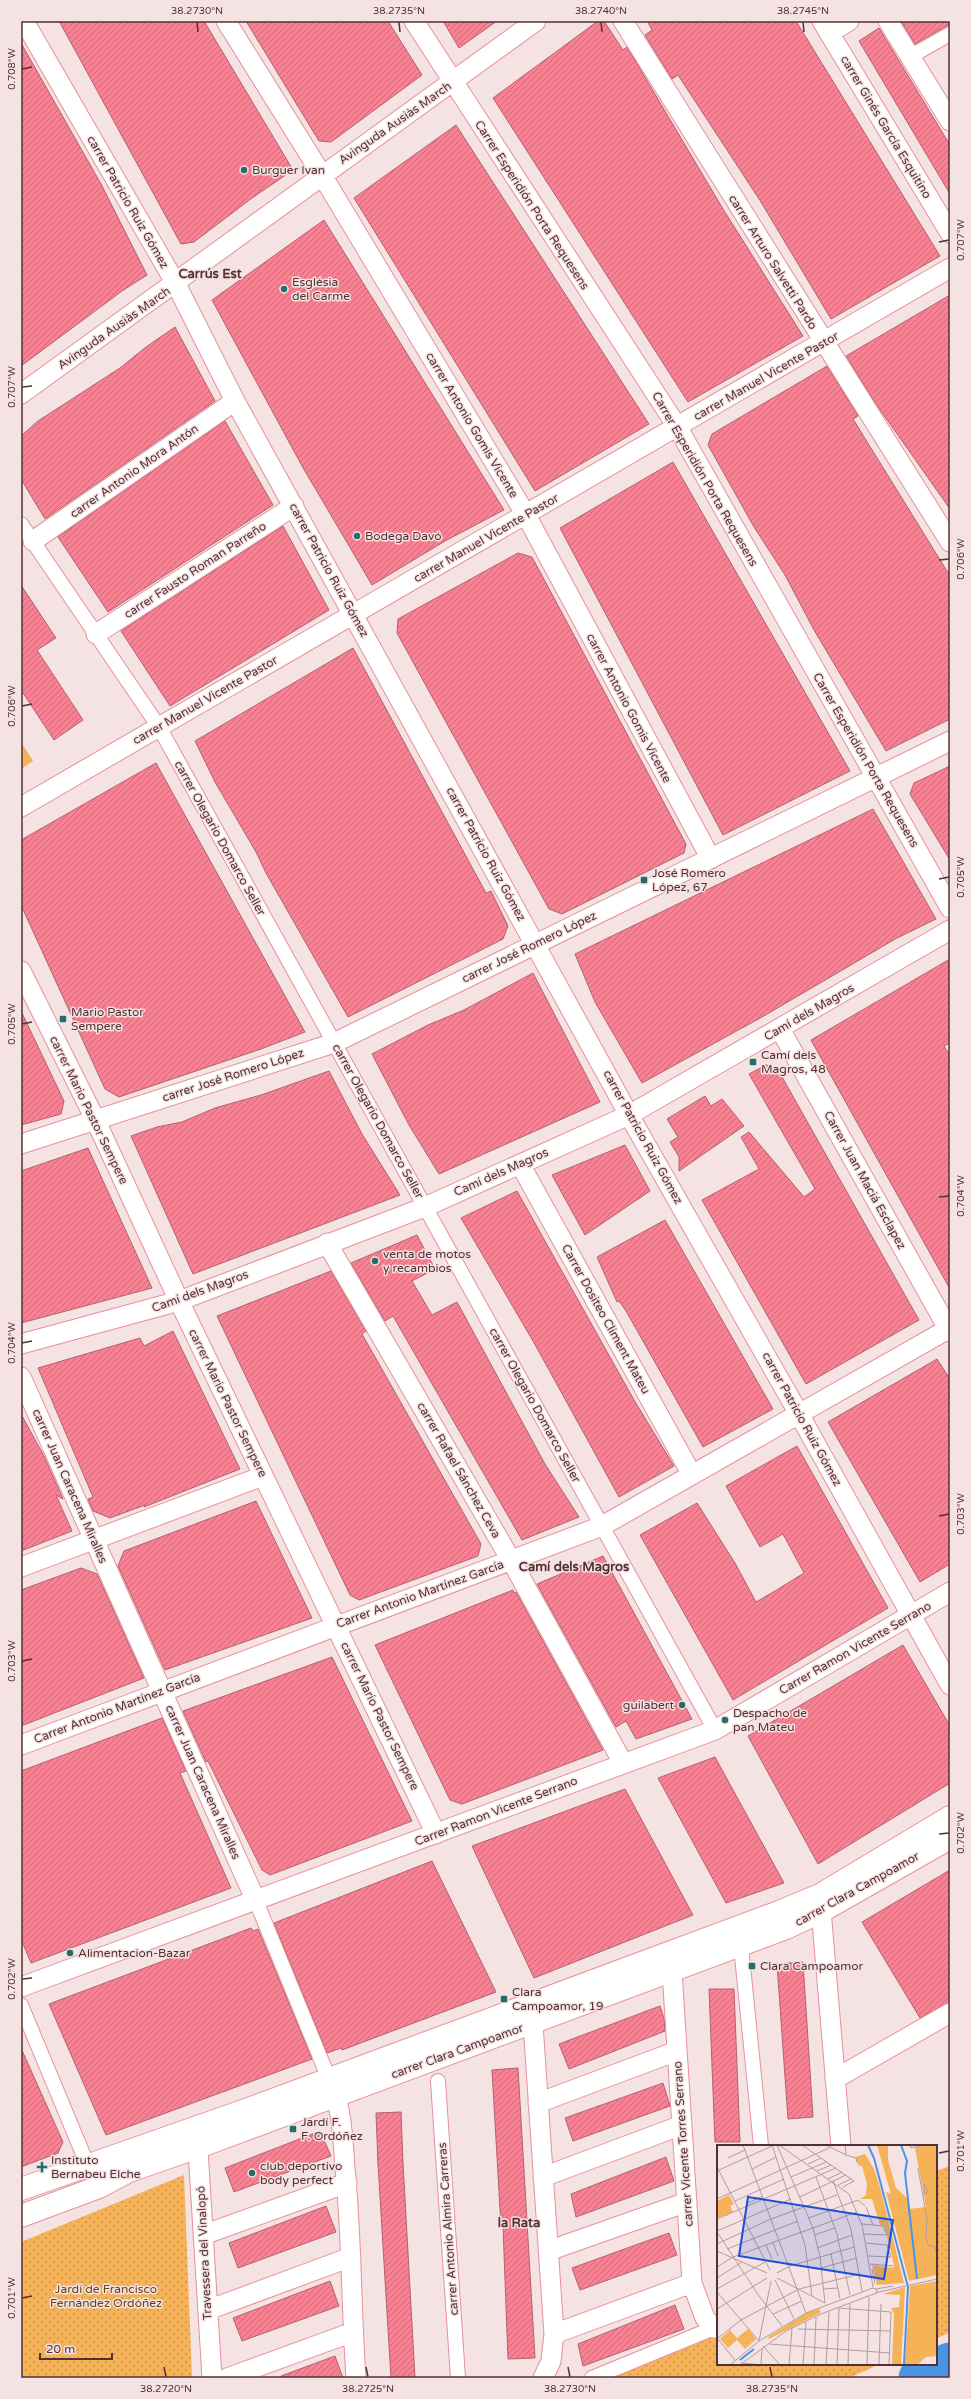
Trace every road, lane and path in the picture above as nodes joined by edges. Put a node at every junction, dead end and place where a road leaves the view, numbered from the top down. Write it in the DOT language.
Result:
graph roads {
  1 [pos="24,21"];
  2 [pos="226,21"];
  3 [pos="414,21"];
  4 [pos="536,21"];
  5 [pos="623,21"];
  6 [pos="849,21"];
  7 [pos="888,21"];
  8 [pos="826,27"];
  9 [pos="950,34"];
  10 [pos="911,56"];
  11 [pos="452,82"];
  12 [pos="950,121"];
  13 [pos="322,175"];
  14 [pos="950,233"];
  15 [pos="950,268"];
  16 [pos="176,284"];
  17 [pos="824,343"];
  18 [pos="21,394"];
  19 [pos="236,401"];
  20 [pos="678,428"];
  21 [pos="294,506"];
  22 [pos="526,515"];
  23 [pos="21,524"];
  24 [pos="33,541"];
  25 [pos="950,542"];
  26 [pos="353,614"];
  27 [pos="96,634"];
  28 [pos="159,727"];
  29 [pos="950,741"];
  30 [pos="875,777"];
  31 [pos="21,807"];
  32 [pos="711,860"];
  33 [pos="950,908"];
  34 [pos="950,930"];
  35 [pos="536,943"];
  36 [pos="21,971"];
  37 [pos="780,1029"];
  38 [pos="334,1043"];
  39 [pos="629,1115"];
  40 [pos="95,1120"];
  41 [pos="21,1144"];
  42 [pos="520,1164"];
  43 [pos="425,1207"];
  44 [pos="327,1243"];
  45 [pos="179,1301"];
  46 [pos="949,1329"];
  47 [pos="21,1344"];
  48 [pos="21,1377"];
  49 [pos="799,1414"];
  50 [pos="692,1475"];
  51 [pos="263,1476"];
  52 [pos="602,1526"];
  53 [pos="95,1539"];
  54 [pos="512,1560"];
  55 [pos="21,1567"];
  56 [pos="950,1592"];
  57 [pos="910,1615"];
  58 [pos="336,1625"];
  59 [pos="950,1686"];
  60 [pos="162,1691"];
  61 [pos="715,1730"];
  62 [pos="21,1745"];
  63 [pos="623,1763"];
  64 [pos="950,1817"];
  65 [pos="436,1834"];
  66 [pos="950,1838"];
  67 [pos="256,1901"];
  68 [pos="820,1903"];
  69 [pos="742,1946"];
  70 [pos="670,1963"];
  71 [pos="21,1986"];
  72 [pos="21,2005"];
  73 [pos="950,2013"];
  74 [pos="532,2014"];
  75 [pos="677,2052"];
  76 [pos="834,2079"];
  77 [pos="438,2081"];
  78 [pos="333,2087"];
  79 [pos="538,2103"];
  80 [pos="682,2125"];
  81 [pos="197,2137"];
  82 [pos="762,2145"];
  83 [pos="841,2145"];
  84 [pos="88,2166"];
  85 [pos="543,2177"];
  86 [pos="347,2182"];
  87 [pos="21,2189"];
  88 [pos="687,2202"];
  89 [pos="21,2216"];
  90 [pos="203,2235"];
  91 [pos="548,2251"];
  92 [pos="351,2257"];
  93 [pos="692,2283"];
  94 [pos="208,2310"];
  95 [pos="716,2327"];
  96 [pos="353,2332"];
  97 [pos="554,2334"];
  98 [pos="212,2378"];
  99 [pos="227,2378"];
  100 [pos="356,2378"];
  101 [pos="458,2378"];
  102 [pos="543,2378"];
  103 [pos="592,2378"];
  1 -- 16 [label="street, carrer Patricio Ruiz Gómez"];
  2 -- 13 [label="street, carrer Antonio Gomis Vicente"];
  3 -- 11 [label="street, Carrer Esperidión Porta Requesens"];
  4 -- 11 [label="street, Avinguda Ausiàs March"];
  5 -- 17 [label="street, carrer Arturo Salvetti Pardo"];
  6 -- 8 [label="street"];
  7 -- 10 [label="street"];
  8 -- 14 [label="street, carrer Ginés García Esquitino"];
  9 -- 10 [label="street"];
  10 -- 12 [label="street"];
  11 -- 13 [label="street, Avinguda Ausiàs March"];
  11 -- 20 [label="street, Carrer Esperidión Porta Requesens"];
  13 -- 16 [label="street, Avinguda Ausiàs March"];
  13 -- 22 [label="street, carrer Antonio Gomis Vicente"];
  15 -- 17 [label="street, carrer Manuel Vicente Pastor"];
  16 -- 18 [label="street, Avinguda Ausiàs March"];
  16 -- 19 [label="street, carrer Patricio Ruiz Gómez"];
  17 -- 20 [label="street, carrer Manuel Vicente Pastor"];
  17 -- 25 [label="street, carrer Arturo Salvetti Pardo"];
  19 -- 21 [label="street, carrer Patricio Ruiz Gómez"];
  19 -- 24 [label="street, carrer Antonio Mora Antón"];
  20 -- 22 [label="street, carrer Manuel Vicente Pastor"];
  20 -- 30 [label="street, Carrer Esperidión Porta Requesens"];
  21 -- 26 [label="street, carrer Patricio Ruiz Gómez"];
  21 -- 27 [label="street, carrer Fausto Roman Parreño"];
  22 -- 26 [label="street, carrer Manuel Vicente Pastor"];
  22 -- 32 [label="street, carrer Antonio Gomis Vicente"];
  23 -- 24 [label="street, carrer Olegario Domarco Seller"];
  24 -- 27 [label="street, carrer Olegario Domarco Seller"];
  26 -- 28 [label="street, carrer Manuel Vicente Pastor"];
  26 -- 35 [label="street, carrer Patricio Ruiz Gómez"];
  27 -- 28 [label="street, carrer Olegario Domarco Seller"];
  28 -- 31 [label="street, carrer Manuel Vicente Pastor"];
  28 -- 38 [label="street, carrer Olegario Domarco Seller"];
  29 -- 30 [label="street, carrer José Romero López"];
  30 -- 32 [label="street, carrer José Romero López"];
  30 -- 33 [label="street, Carrer Esperidión Porta Requesens"];
  32 -- 35 [label="street, carrer José Romero López"];
  34 -- 37 [label="street, Camí dels Magros"];
  35 -- 38 [label="street, carrer José Romero López"];
  35 -- 39 [label="street, carrer Patricio Ruiz Gómez"];
  36 -- 40 [label="street, carrer Mario Pastor Sempere"];
  37 -- 39 [label="street, Camí dels Magros"];
  37 -- 46 [label="street, Carrer Juan Maciá Esclapez"];
  38 -- 40 [label="street, carrer José Romero López"];
  38 -- 43 [label="street, carrer Olegario Domarco Seller"];
  39 -- 42 [label="street, Camí dels Magros"];
  39 -- 49 [label="street, carrer Patricio Ruiz Gómez"];
  40 -- 41 [label="street, carrer José Romero López"];
  40 -- 45 [label="street, carrer Mario Pastor Sempere"];
  42 -- 43 [label="street, Camí dels Magros"];
  42 -- 50 [label="street, Carrer Dositeo Climent Mateu"];
  43 -- 44 [label="street, Camí dels Magros"];
  43 -- 52 [label="street, carrer Olegario Domarco Seller"];
  44 -- 45 [label="street, Camí dels Magros"];
  44 -- 54 [label="street, carrer Rafael Sánchez Ceva"];
  45 -- 47 [label="street, Camí dels Magros"];
  45 -- 51 [label="street, carrer Mario Pastor Sempere"];
  46 -- 49 [label="street, Carrer Antonio Martínez García"];
  48 -- 53 [label="street, carrer Juan Caracena Miralles"];
  49 -- 50 [label="street, Carrer Antonio Martínez García"];
  49 -- 57 [label="street, carrer Patricio Ruiz Gómez"];
  50 -- 52 [label="street, Carrer Antonio Martínez García"];
  51 -- 53 [label="street"];
  51 -- 58 [label="street, carrer Mario Pastor Sempere"];
  52 -- 54 [label="street, Carrer Antonio Martínez García"];
  52 -- 61 [label="street, carrer Olegario Domarco Seller"];
  53 -- 55 [label="street"];
  53 -- 60 [label="street, carrer Juan Caracena Miralles"];
  54 -- 58 [label="street, Carrer Antonio Martínez García"];
  54 -- 63 [label="street, carrer Rafael Sánchez Ceva"];
  56 -- 57 [label="street, Carrer Ramon Vicente Serrano"];
  57 -- 59 [label="street, carrer Patricio Ruiz Gómez"];
  57 -- 61 [label="street, Carrer Ramon Vicente Serrano"];
  58 -- 60 [label="street, Carrer Antonio Martínez García"];
  58 -- 65 [label="street, carrer Mario Pastor Sempere"];
  60 -- 62 [label="street, Carrer Antonio Martínez García"];
  60 -- 67 [label="street, carrer Juan Caracena Miralles"];
  61 -- 63 [label="street, Carrer Ramon Vicente Serrano"];
  63 -- 65 [label="street, Carrer Ramon Vicente Serrano"];
  64 -- 68 [label="street, carrer Clara Campoamor"];
  65 -- 67 [label="street, Carrer Ramon Vicente Serrano"];
  66 -- 68 [label="street, carrer Clara Campoamor"];
  67 -- 71 [label="street, Carrer Ramon Vicente Serrano"];
  67 -- 78 [label="street, carrer Juan Caracena Miralles"];
  68 -- 69 [label="street, carrer Clara Campoamor"];
  68 -- 70 [label="street, carrer Clara Campoamor"];
  68 -- 76 [label="street"];
  69 -- 70 [label="street, carrer Clara Campoamor"];
  69 -- 82 [label="street"];
  70 -- 74 [label="street, carrer Clara Campoamor"];
  70 -- 75 [label="street, carrer Vicente Torres Serrano"];
  72 -- 84 [label="street"];
  73 -- 76 [label="street"];
  74 -- 78 [label="street, carrer Clara Campoamor"];
  74 -- 79 [label="street"];
  75 -- 79 [label="street"];
  75 -- 80 [label="street, carrer Vicente Torres Serrano"];
  76 -- 83 [label="street"];
  77 -- 101 [label="street, carrer Antonio Almira Carreras"];
  78 -- 81 [label="street, carrer Clara Campoamor"];
  78 -- 86 [label="street"];
  79 -- 85 [label="street"];
  80 -- 85 [label="street"];
  80 -- 88 [label="street, carrer Vicente Torres Serrano"];
  81 -- 84 [label="street, carrer Clara Campoamor"];
  81 -- 89 [label="street, carrer Clara Campoamor"];
  81 -- 90 [label="street, Travessera del Vinalopó"];
  84 -- 87 [label="street, carrer Clara Campoamor"];
  85 -- 91 [label="street"];
  86 -- 90 [label="street"];
  86 -- 92 [label="street"];
  88 -- 91 [label="street"];
  88 -- 93 [label="street, carrer Vicente Torres Serrano"];
  90 -- 94 [label="street, Travessera del Vinalopó"];
  91 -- 97 [label="street"];
  92 -- 94 [label="street"];
  92 -- 96 [label="street"];
  93 -- 95 [label="street, carrer Vicente Torres Serrano"];
  93 -- 97 [label="street"];
  94 -- 98 [label="street, Travessera del Vinalopó"];
  95 -- 103 [label="street"];
  96 -- 99 [label="street"];
  96 -- 100 [label="street"];
  97 -- 102 [label="street"];
}
